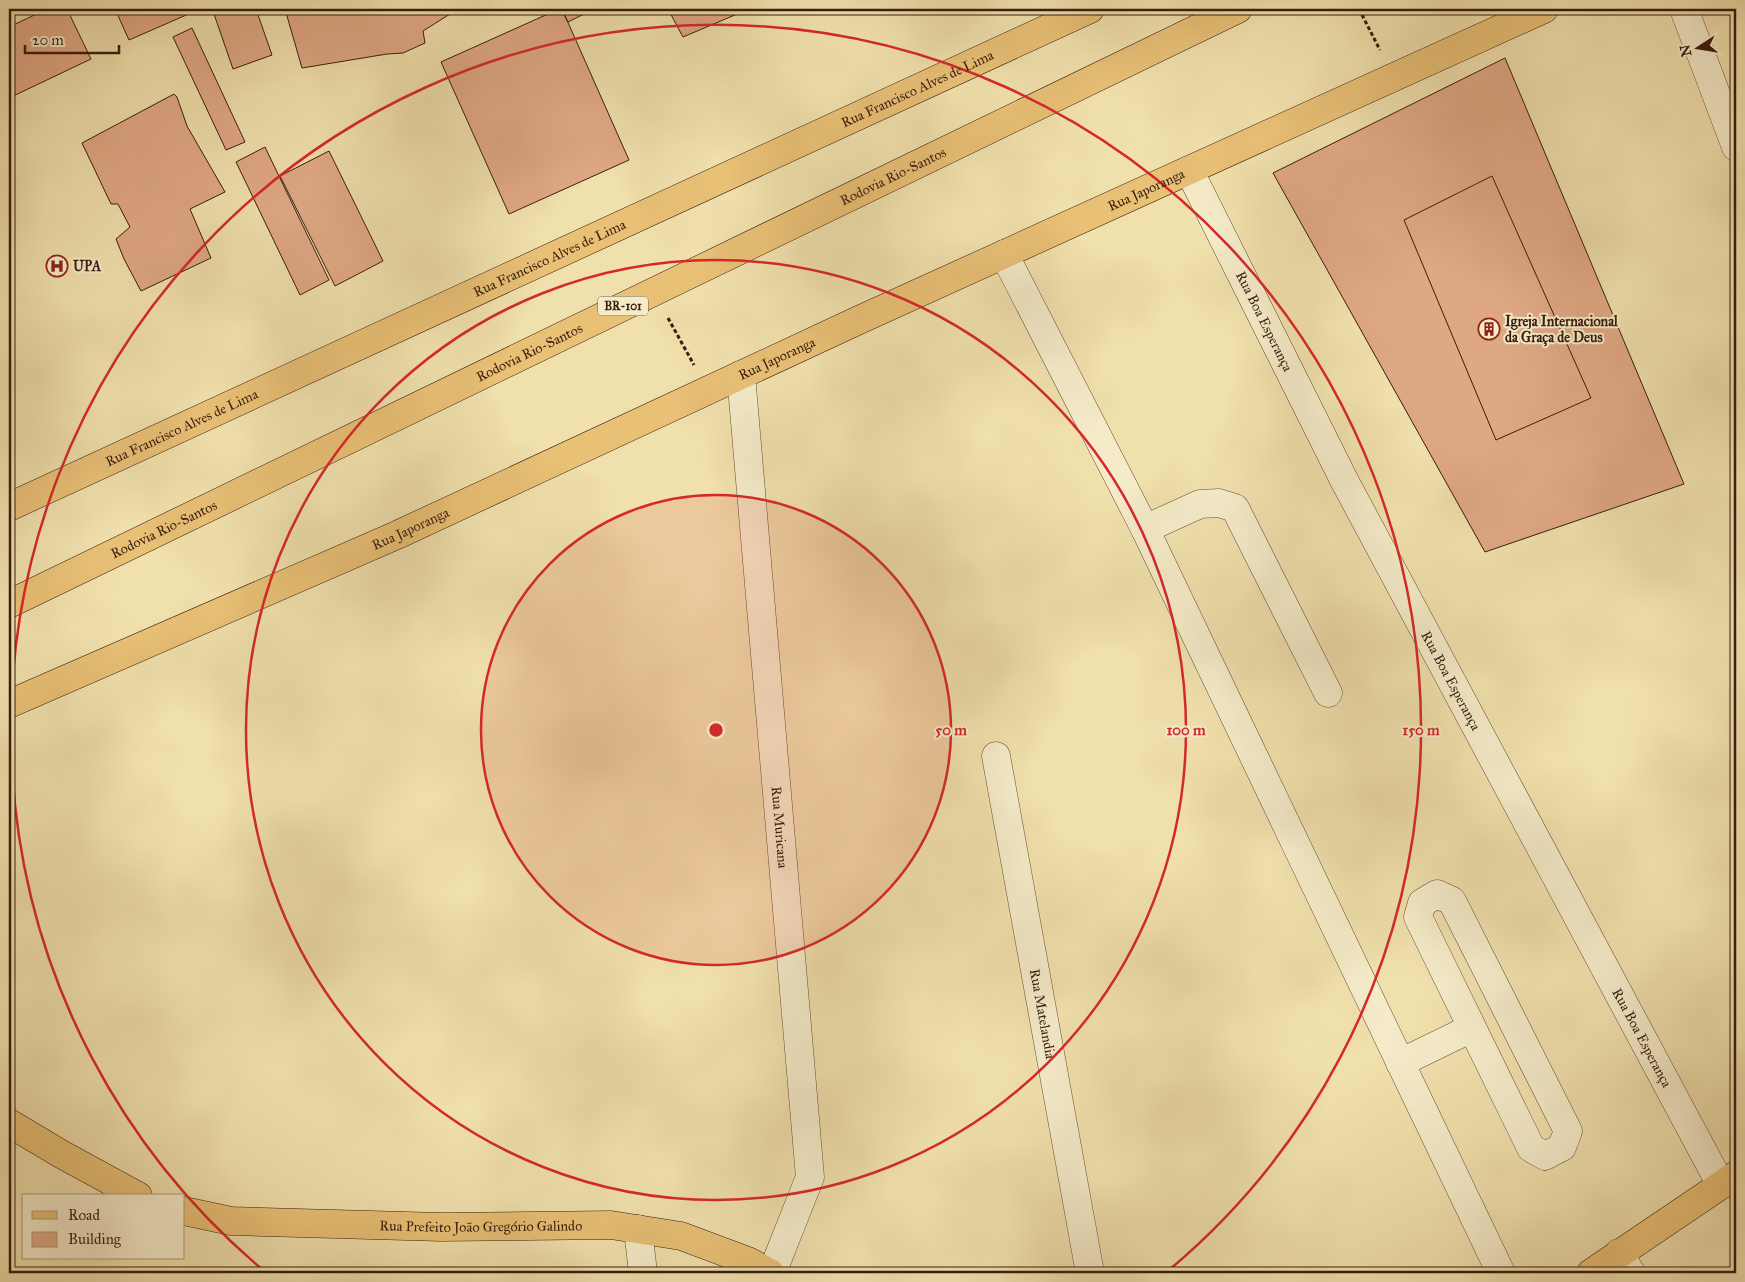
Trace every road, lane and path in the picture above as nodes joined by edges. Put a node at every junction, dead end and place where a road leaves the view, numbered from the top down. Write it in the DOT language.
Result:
graph roads {
  1 [pos="1090,9"];
  2 [pos="1238,9"];
  3 [pos="1359,9"];
  4 [pos="1544,9"];
  5 [pos="1684,9"];
  6 [pos="1393,78"];
  7 [pos="1736,147"];
  8 [pos="1189,170"];
  9 [pos="1004,254"];
  10 [pos="654,291"];
  11 [pos="740,375"];
  12 [pos="708,390"];
  13 [pos="9,507"];
  14 [pos="1145,529"];
  15 [pos="9,604"];
  16 [pos="1328,693"];
  17 [pos="9,704"];
  18 [pos="996,756"];
  19 [pos="1472,1028"];
  20 [pos="1400,1063"];
  21 [pos="9,1122"];
  22 [pos="1729,1180"];
  23 [pos="134,1194"];
  24 [pos="185,1211"];
  25 [pos="638,1229"];
  26 [pos="1625,1263"];
  27 [pos="643,1273"];
  28 [pos="771,1273"];
  29 [pos="1090,1273"];
  30 [pos="1501,1273"];
  31 [pos="1591,1273"];
  1 -- 13 [label="main road, Rua Francisco Alves de Lima"];
  2 -- 10 [label="main road, Rodovia Rio-Santos / BR-101"];
  3 -- 6 [label="path"];
  4 -- 6 [label="main road, Rua Japoranga"];
  5 -- 7 [label="street"];
  6 -- 8 [label="main road, Rua Japoranga"];
  8 -- 9 [label="main road, Rua Japoranga"];
  8 -- 22 [label="street, Rua Boa Esperança"];
  9 -- 11 [label="main road, Rua Japoranga"];
  9 -- 14 [label="street"];
  10 -- 12 [label="path"];
  10 -- 15 [label="main road, Rodovia Rio-Santos / BR-101"];
  11 -- 12 [label="main road, Rua Japoranga"];
  11 -- 28 [label="street, Rua Muricana"];
  12 -- 17 [label="main road, Rua Japoranga"];
  14 -- 16 [label="street"];
  14 -- 20 [label="street"];
  18 -- 29 [label="street, Rua Matelandia"];
  19 -- 19 [label="street"];
  19 -- 20 [label="street"];
  20 -- 30 [label="street"];
  21 -- 23 [label="main road"];
  22 -- 26 [label="main road"];
  24 -- 25 [label="main road, Rua Prefeito João Gregório Galindo"];
  25 -- 27 [label="street"];
  25 -- 28 [label="main road, Rua Prefeito João Gregório Galindo"];
  26 -- 31 [label="main road"];
}
